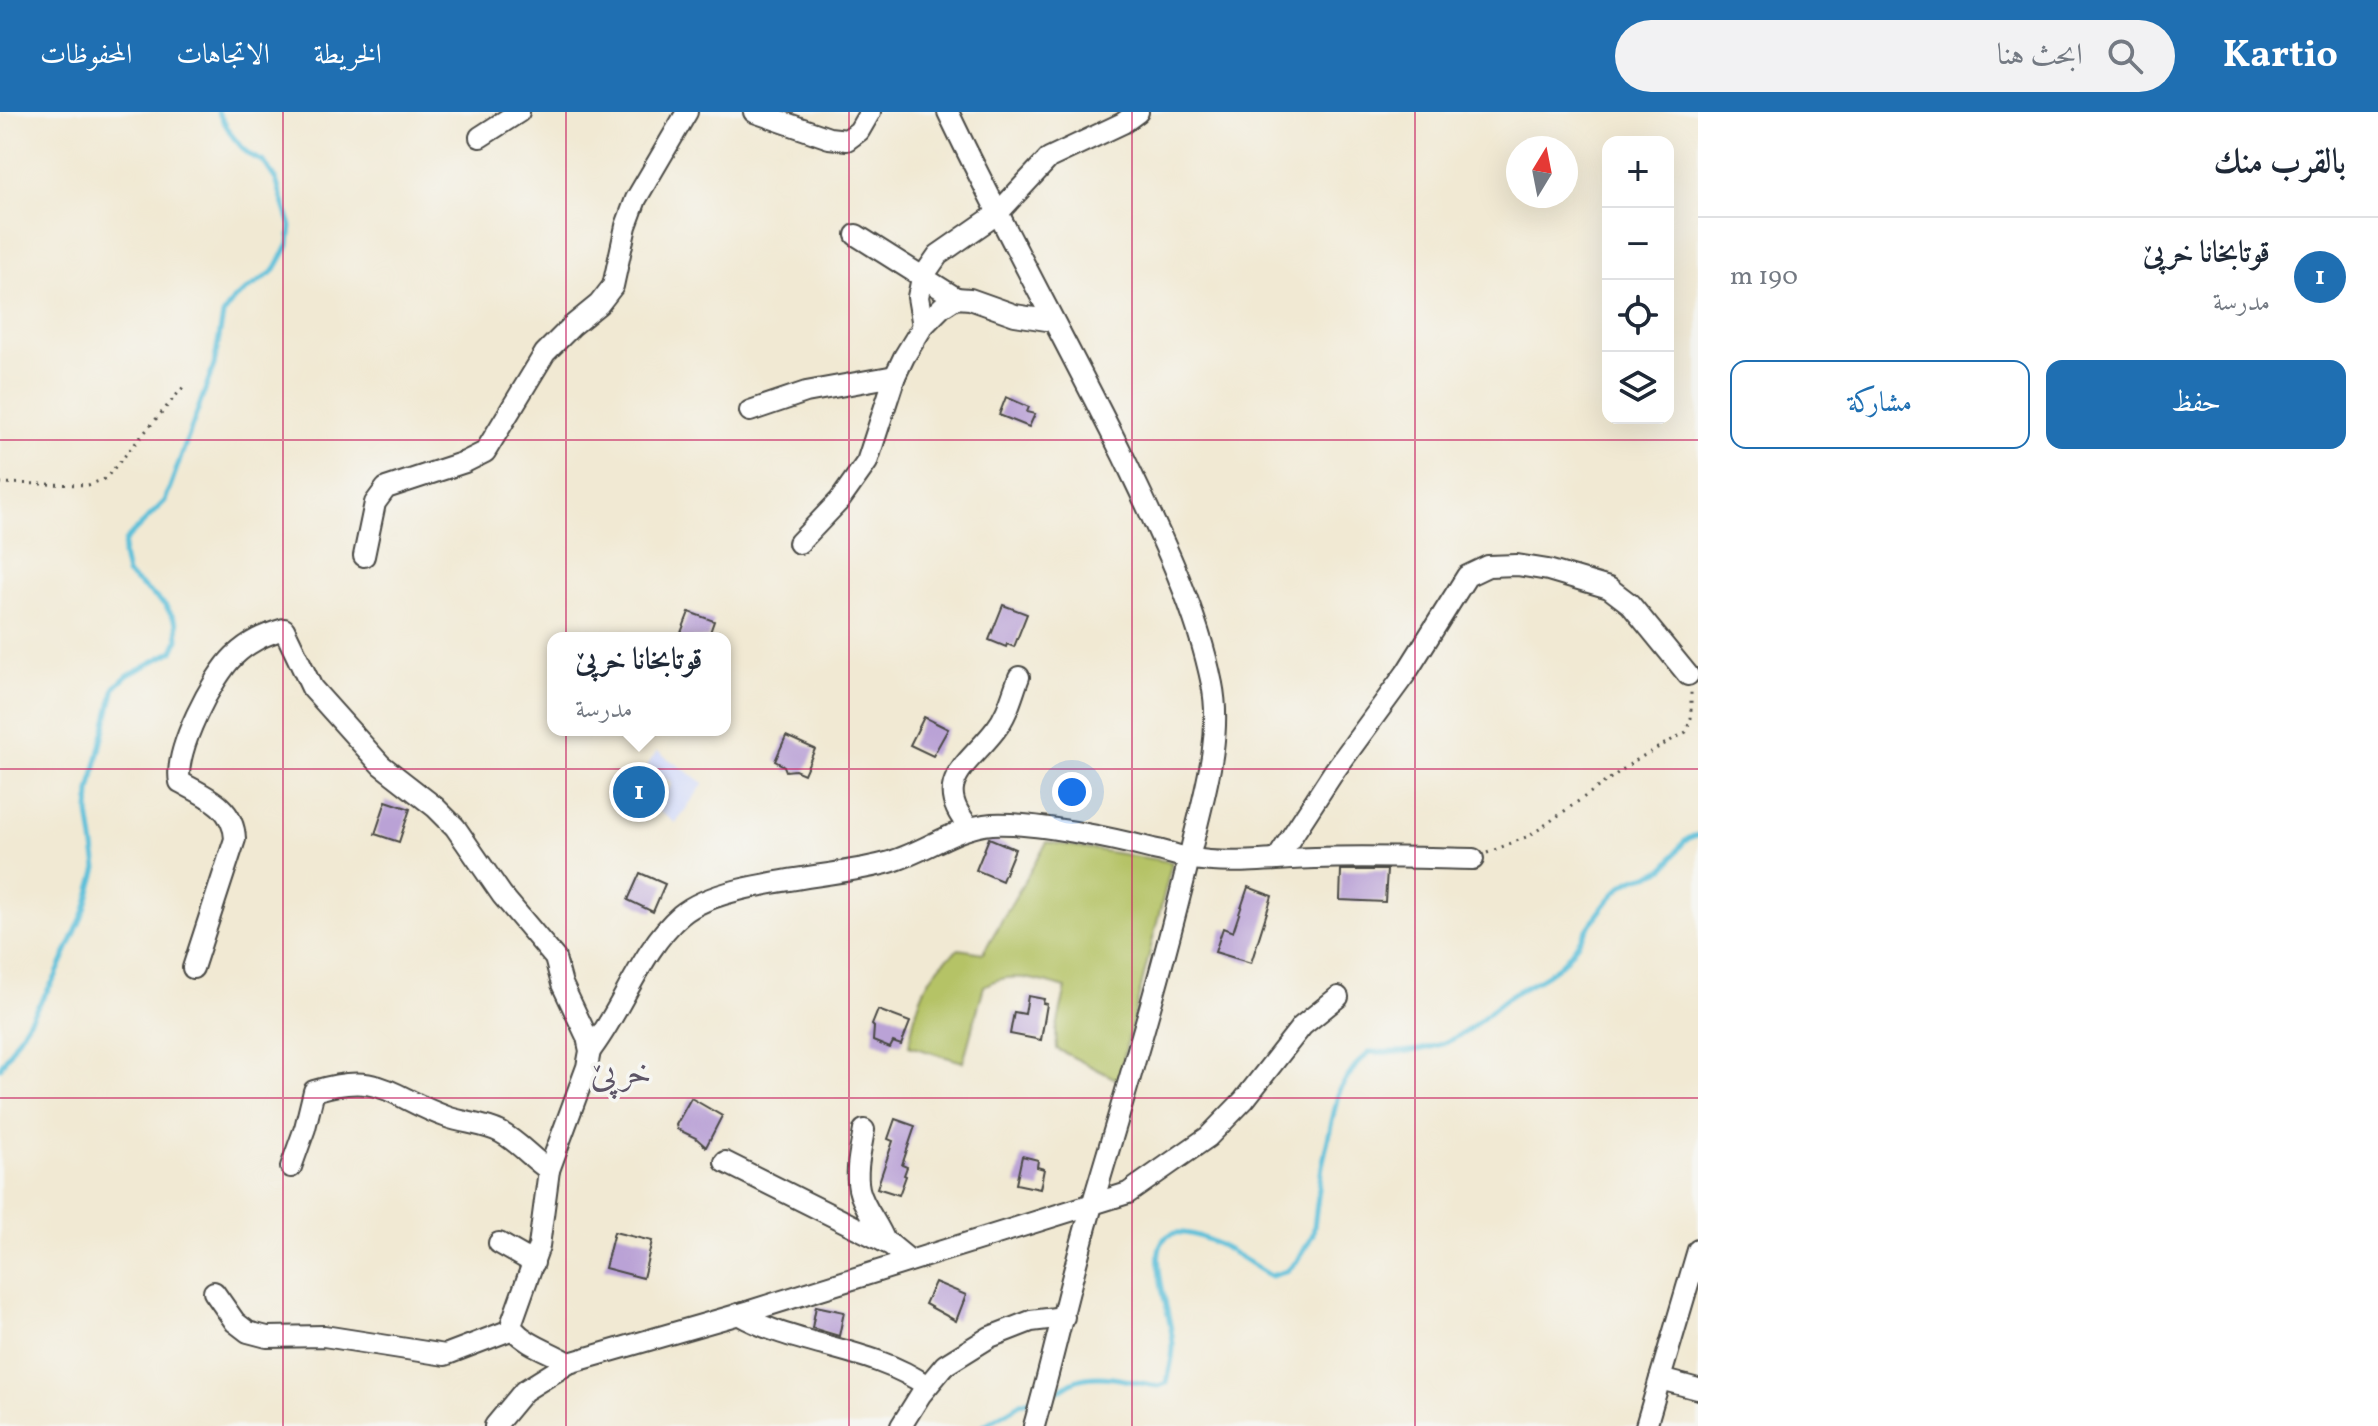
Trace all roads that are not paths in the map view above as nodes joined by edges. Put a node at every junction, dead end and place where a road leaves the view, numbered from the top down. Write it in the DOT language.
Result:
graph roads {
  1 [pos="519,112"];
  2 [pos="687,112"];
  3 [pos="870,112"];
  4 [pos="948,112"];
  5 [pos="1138,112"];
  6 [pos="762,113"];
  7 [pos="480,137"];
  8 [pos="997,214"];
  9 [pos="856,235"];
  10 [pos="922,278"];
  11 [pos="956,298"];
  12 [pos="1053,321"];
  13 [pos="923,326"];
  14 [pos="895,376"];
  15 [pos="750,411"];
  16 [pos="799,543"];
  17 [pos="364,556"];
  18 [pos="1688,675"];
  19 [pos="1019,677"];
  20 [pos="970,828"];
  21 [pos="1189,859"];
  22 [pos="1277,859"];
  23 [pos="1473,859"];
  24 [pos="193,968"];
  25 [pos="1338,997"];
  26 [pos="590,1051"];
  27 [pos="864,1130"];
  28 [pos="725,1162"];
  29 [pos="291,1167"];
  30 [pos="549,1170"];
  31 [pos="1092,1205"];
  32 [pos="885,1242"];
  33 [pos="499,1243"];
  34 [pos="1698,1250"];
  35 [pos="908,1259"];
  36 [pos="534,1263"];
  37 [pos="214,1292"];
  38 [pos="738,1314"];
  39 [pos="1064,1317"];
  40 [pos="513,1329"];
  41 [pos="569,1363"];
  42 [pos="1660,1379"];
  43 [pos="927,1386"];
  44 [pos="1698,1389"];
  45 [pos="1036,1422"];
  46 [pos="495,1426"];
  47 [pos="901,1426"];
  48 [pos="1646,1426"];
  1 -- 7 [label="street"];
  2 -- 17 [label="street"];
  3 -- 6 [label="street"];
  4 -- 8 [label="street"];
  5 -- 8 [label="street"];
  8 -- 10 [label="street"];
  8 -- 12 [label="street"];
  9 -- 10 [label="street"];
  10 -- 11 [label="street"];
  10 -- 13 [label="street"];
  11 -- 12 [label="street"];
  11 -- 13 [label="street"];
  12 -- 21 [label="street"];
  13 -- 14 [label="street"];
  14 -- 15 [label="street"];
  14 -- 16 [label="street"];
  18 -- 22 [label="street"];
  19 -- 20 [label="street"];
  20 -- 21 [label="street"];
  20 -- 26 [label="street"];
  21 -- 22 [label="street"];
  21 -- 31 [label="street"];
  22 -- 23 [label="street"];
  24 -- 26 [label="street"];
  25 -- 31 [label="street"];
  26 -- 30 [label="street"];
  27 -- 32 [label="street"];
  28 -- 32 [label="street"];
  29 -- 30 [label="street"];
  30 -- 36 [label="street"];
  31 -- 35 [label="street"];
  31 -- 39 [label="street"];
  32 -- 35 [label="street"];
  33 -- 36 [label="street"];
  34 -- 42 [label="street"];
  35 -- 38 [label="street"];
  36 -- 40 [label="street"];
  37 -- 40 [label="street"];
  38 -- 41 [label="street"];
  38 -- 43 [label="street"];
  39 -- 43 [label="street"];
  39 -- 45 [label="street"];
  40 -- 41 [label="street"];
  41 -- 46 [label="street"];
  42 -- 44 [label="street"];
  42 -- 48 [label="street"];
  43 -- 47 [label="street"];
}
